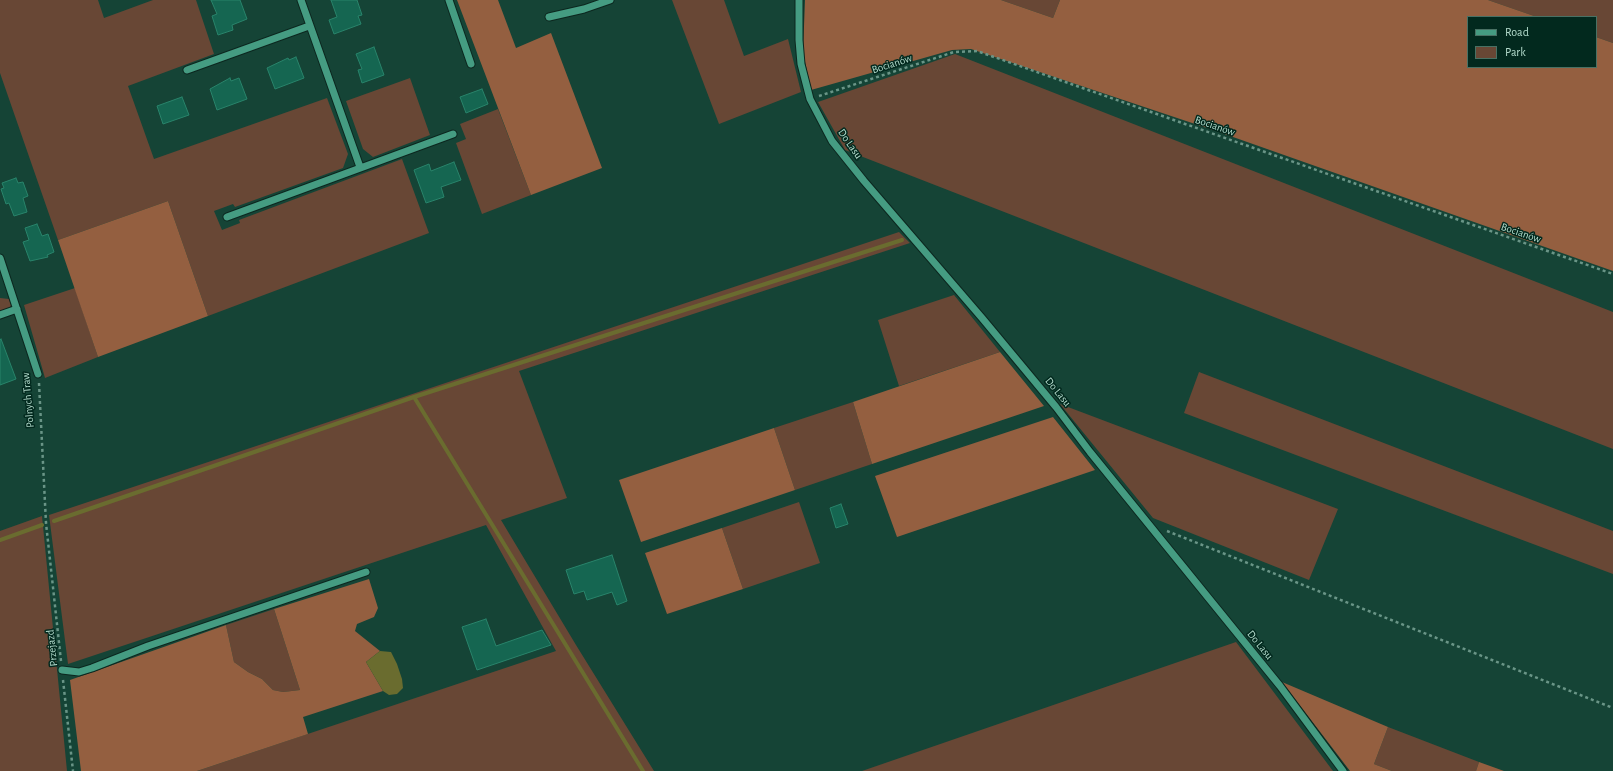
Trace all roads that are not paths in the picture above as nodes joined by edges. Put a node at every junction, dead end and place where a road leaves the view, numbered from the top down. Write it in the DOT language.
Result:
graph roads {
  1 [pos="301,0"];
  2 [pos="449,0"];
  3 [pos="610,0"];
  4 [pos="799,0"];
  5 [pos="549,17"];
  6 [pos="309,26"];
  7 [pos="471,64"];
  8 [pos="187,70"];
  9 [pos="454,134"];
  10 [pos="360,167"];
  11 [pos="227,217"];
  12 [pos="0,258"];
  13 [pos="17,309"];
  14 [pos="0,315"];
  15 [pos="38,374"];
  16 [pos="366,572"];
  17 [pos="62,670"];
  18 [pos="1343,771"];
  1 -- 6 [label="street"];
  2 -- 7 [label="street"];
  3 -- 5 [label="street"];
  4 -- 18 [label="street, Do Lasu"];
  6 -- 8 [label="street"];
  6 -- 10 [label="street"];
  9 -- 10 [label="street"];
  10 -- 11 [label="street"];
  12 -- 13 [label="street, Polnych Traw"];
  13 -- 14 [label="street"];
  13 -- 15 [label="street, Polnych Traw"];
  16 -- 17 [label="street"];
}
